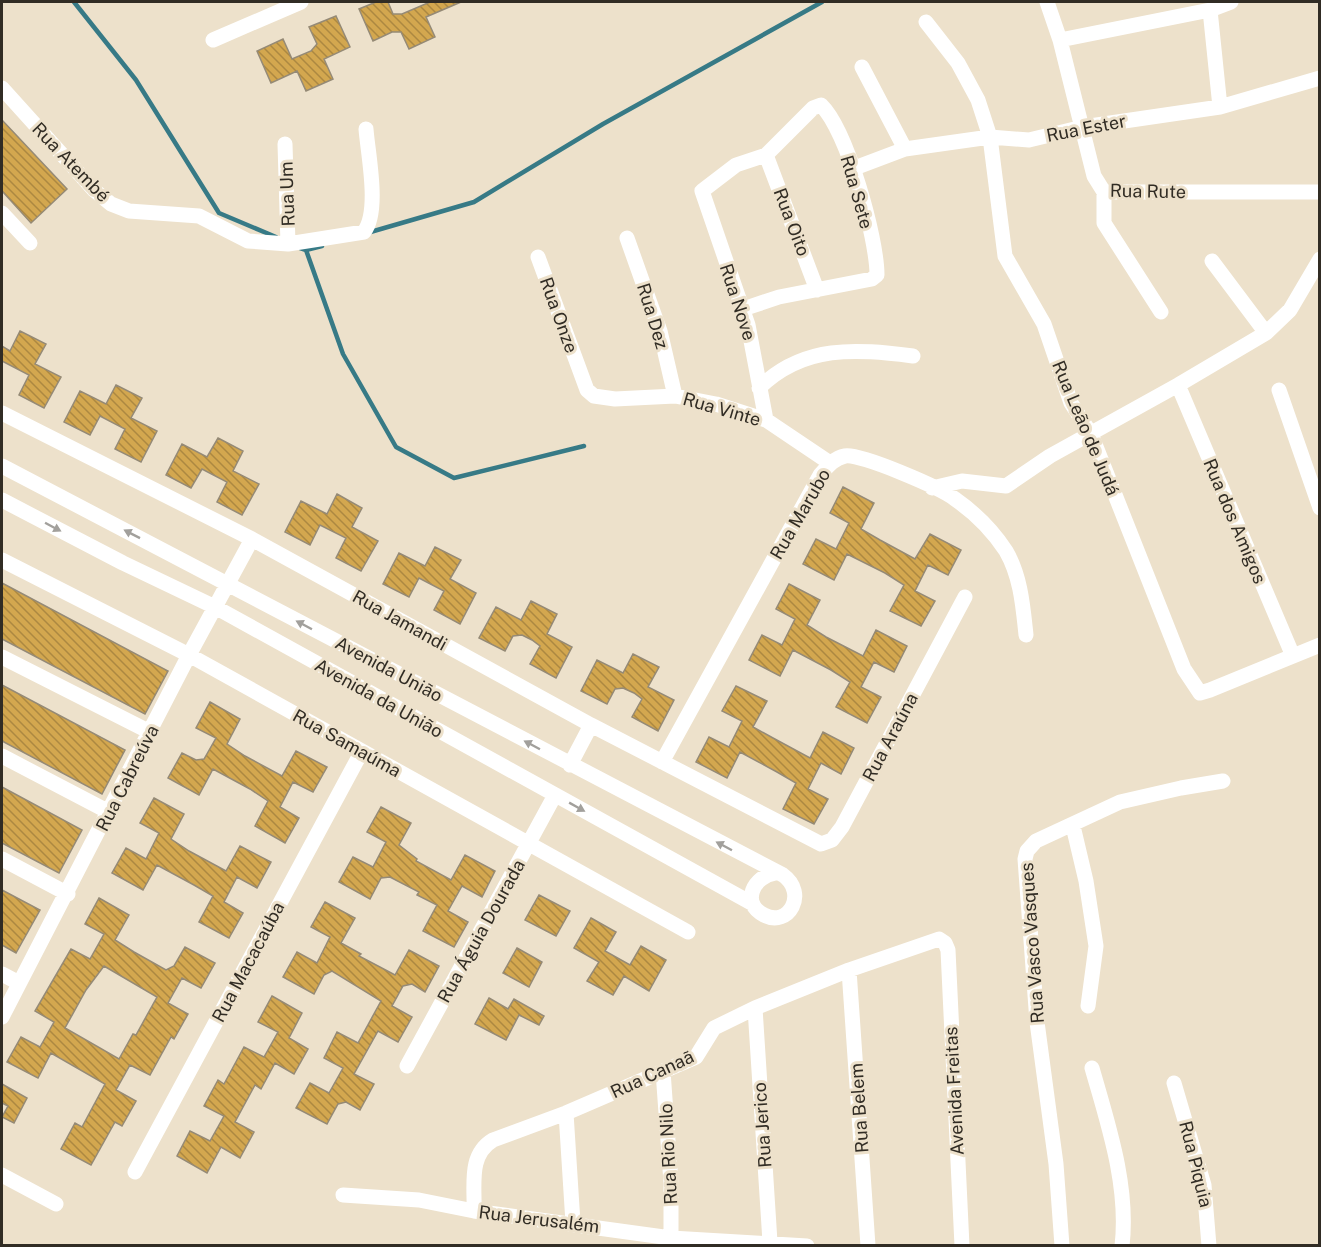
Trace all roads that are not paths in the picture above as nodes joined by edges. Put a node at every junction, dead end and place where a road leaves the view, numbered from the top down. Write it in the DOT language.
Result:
graph roads {
  1 [pos="301,2"];
  2 [pos="1047,2"];
  3 [pos="1231,2"];
  4 [pos="1210,10"];
  5 [pos="927,22"];
  6 [pos="213,40"];
  7 [pos="1060,40"];
  8 [pos="862,67"];
  9 [pos="1320,78"];
  10 [pos="2,88"];
  11 [pos="1220,107"];
  12 [pos="1083,127"];
  13 [pos="366,129"];
  14 [pos="990,137"];
  15 [pos="285,144"];
  16 [pos="905,149"];
  17 [pos="766,155"];
  18 [pos="852,169"];
  19 [pos="1104,192"];
  20 [pos="1320,192"];
  21 [pos="2,213"];
  22 [pos="627,238"];
  23 [pos="30,243"];
  24 [pos="288,244"];
  25 [pos="538,257"];
  26 [pos="1212,261"];
  27 [pos="1318,270"];
  28 [pos="817,290"];
  29 [pos="743,309"];
  30 [pos="1161,312"];
  31 [pos="1266,333"];
  32 [pos="914,356"];
  33 [pos="580,372"];
  34 [pos="1178,386"];
  35 [pos="759,388"];
  36 [pos="1279,390"];
  37 [pos="675,396"];
  38 [pos="2,413"];
  39 [pos="766,420"];
  40 [pos="1090,434"];
  41 [pos="830,463"];
  42 [pos="2,466"];
  43 [pos="932,488"];
  44 [pos="2,500"];
  45 [pos="1320,508"];
  46 [pos="252,539"];
  47 [pos="2,560"];
  48 [pos="228,584"];
  49 [pos="964,597"];
  50 [pos="215,607"];
  51 [pos="1026,635"];
  52 [pos="1320,645"];
  53 [pos="189,655"];
  54 [pos="1293,656"];
  55 [pos="2,657"];
  56 [pos="591,725"];
  57 [pos="150,732"];
  58 [pos="362,751"];
  59 [pos="2,756"];
  60 [pos="662,762"];
  61 [pos="570,765"];
  62 [pos="1223,781"];
  63 [pos="555,795"];
  64 [pos="109,812"];
  65 [pos="1073,825"];
  66 [pos="797,830"];
  67 [pos="528,845"];
  68 [pos="2,859"];
  69 [pos="775,873"];
  70 [pos="68,894"];
  71 [pos="753,904"];
  72 [pos="688,932"];
  73 [pos="939,939"];
  74 [pos="849,970"];
  75 [pos="2,974"];
  76 [pos="19,983"];
  77 [pos="1088,1006"];
  78 [pos="755,1008"];
  79 [pos="2,1017"];
  80 [pos="407,1066"];
  81 [pos="1092,1068"];
  82 [pos="663,1071"];
  83 [pos="1174,1083"];
  84 [pos="566,1113"];
  85 [pos="135,1172"];
  86 [pos="2,1174"];
  87 [pos="343,1195"];
  88 [pos="56,1204"];
  89 [pos="474,1211"];
  90 [pos="573,1223"];
  91 [pos="671,1238"];
  92 [pos="770,1242"];
  93 [pos="807,1245"];
  94 [pos="868,1245"];
  95 [pos="962,1245"];
  96 [pos="1062,1245"];
  97 [pos="1122,1245"];
  98 [pos="1209,1245"];
  1 -- 6 [label="street"];
  2 -- 7 [label="street, Rua Rute"];
  3 -- 4 [label="street"];
  4 -- 7 [label="street"];
  4 -- 11 [label="street"];
  5 -- 14 [label="street, Rua Leão de Judá"];
  7 -- 12 [label="street, Rua Rute"];
  8 -- 16 [label="street"];
  9 -- 11 [label="street, Rua Ester"];
  10 -- 24 [label="street, Rua Atembé"];
  11 -- 12 [label="street, Rua Ester"];
  12 -- 14 [label="street, Rua Ester"];
  12 -- 19 [label="street, Rua Rute"];
  13 -- 24 [label="street, Rua Atembé"];
  14 -- 16 [label="street, Rua Ester"];
  14 -- 40 [label="street, Rua Leão de Judá"];
  15 -- 24 [label="street, Rua Um"];
  16 -- 18 [label="street, Rua Ester"];
  17 -- 18 [label="street, Rua Sete"];
  17 -- 28 [label="street, Rua Oito"];
  17 -- 29 [label="street, Rua Nove"];
  18 -- 28 [label="street, Rua Sete"];
  19 -- 20 [label="street, Rua Rute"];
  19 -- 30 [label="street"];
  21 -- 23 [label="street"];
  22 -- 37 [label="street, Rua Dez"];
  25 -- 33 [label="street, Rua Onze"];
  26 -- 31 [label="street"];
  27 -- 31 [label="street"];
  28 -- 29 [label="street"];
  29 -- 35 [label="street, Rua Nove"];
  31 -- 34 [label="street"];
  32 -- 35 [label="street"];
  33 -- 37 [label="street, Rua Vinte"];
  34 -- 40 [label="street"];
  34 -- 54 [label="street, Rua dos Amigos"];
  35 -- 39 [label="street, Rua Nove"];
  36 -- 45 [label="street"];
  37 -- 39 [label="street, Rua Vinte"];
  38 -- 46 [label="street, Rua Jamandi"];
  39 -- 41 [label="street, Rua Vinte"];
  40 -- 43 [label="street"];
  40 -- 54 [label="street, Rua Leão de Judá"];
  41 -- 43 [label="street, Rua Marubo"];
  41 -- 60 [label="street, Rua Marubo"];
  48 -- 42 [label="street, Avenida União, one-way"];
  43 -- 51 [label="street, Rua Marubo"];
  44 -- 50 [label="street, Avenida da União, one-way"];
  46 -- 48 [label="street, Rua Cabreúva"];
  46 -- 56 [label="street, Rua Jamandi"];
  47 -- 53 [label="street, Rua Samaúma"];
  48 -- 50 [label="street, Rua Cabreúva"];
  61 -- 48 [label="street, Avenida União, one-way"];
  49 -- 66 [label="street, Rua Araúna"];
  50 -- 53 [label="street, Rua Cabreúva"];
  50 -- 63 [label="street, Avenida da União"];
  52 -- 54 [label="street"];
  53 -- 57 [label="street, Rua Cabreúva"];
  53 -- 58 [label="street, Rua Samaúma"];
  55 -- 57 [label="street"];
  56 -- 60 [label="street, Rua Jamandi"];
  56 -- 61 [label="street"];
  57 -- 64 [label="street, Rua Cabreúva"];
  58 -- 67 [label="street, Rua Samaúma"];
  58 -- 85 [label="street, Rua Macacaúba"];
  59 -- 64 [label="street"];
  60 -- 66 [label="street, Rua Jamandi"];
  69 -- 61 [label="street, Avenida União, one-way"];
  62 -- 65 [label="street, Rua Vasco Vasques"];
  63 -- 67 [label="street, Rua Águia Dourada"];
  63 -- 71 [label="street, Avenida da União, one-way"];
  64 -- 70 [label="street, Rua Cabreúva"];
  65 -- 77 [label="street"];
  65 -- 96 [label="street, Rua Vasco Vasques"];
  67 -- 72 [label="street, Rua Samaúma"];
  67 -- 80 [label="street, Rua Águia Dourada"];
  68 -- 70 [label="street"];
  69 -- 71 [label="street"];
  69 -- 71 [label="street, Avenida da União"];
  70 -- 76 [label="street, Rua Cabreúva"];
  73 -- 74 [label="street, Rua Canaã"];
  73 -- 95 [label="street, Avenida Freitas"];
  74 -- 78 [label="street, Rua Canaã"];
  74 -- 94 [label="street, Rua Belem"];
  75 -- 76 [label="street"];
  76 -- 79 [label="street, Rua Cabreúva"];
  78 -- 82 [label="street, Rua Canaã"];
  78 -- 92 [label="street, Rua Jerico"];
  81 -- 97 [label="street"];
  82 -- 84 [label="street, Rua Canaã"];
  82 -- 91 [label="street, Rua Rio Nilo"];
  83 -- 98 [label="street, Rua Piquia"];
  84 -- 89 [label="street, Rua Canaã"];
  84 -- 90 [label="street"];
  86 -- 88 [label="street"];
  87 -- 89 [label="street, Rua Jerusalém"];
  89 -- 90 [label="street, Rua Jerusalém"];
  90 -- 91 [label="street, Rua Jerusalém"];
  91 -- 92 [label="street, Rua Jerusalém"];
  92 -- 93 [label="street, Rua Jerusalém"];
}
